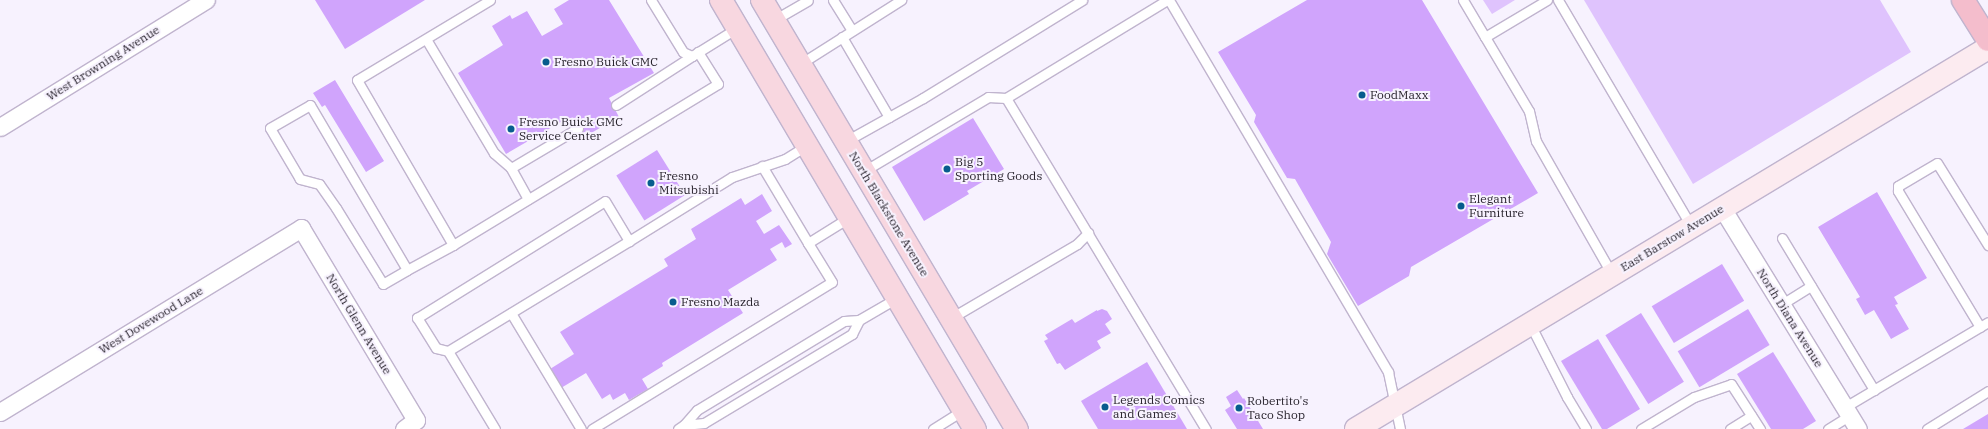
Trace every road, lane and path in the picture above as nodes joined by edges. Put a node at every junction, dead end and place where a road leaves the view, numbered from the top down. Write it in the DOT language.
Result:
graph roads {
  1 [pos="206,0"];
  2 [pos="490,0"];
  3 [pos="651,0"];
  4 [pos="721,0"];
  5 [pos="762,0"];
  6 [pos="808,0"];
  7 [pos="833,0"];
  8 [pos="901,0"];
  9 [pos="1082,0"];
  10 [pos="1168,0"];
  11 [pos="1463,0"];
  12 [pos="1547,0"];
  13 [pos="1558,0"];
  14 [pos="1963,0"];
  15 [pos="774,20"];
  16 [pos="737,28"];
  17 [pos="852,31"];
  18 [pos="842,37"];
  19 [pos="1485,37"];
  20 [pos="426,39"];
  21 [pos="1988,40"];
  22 [pos="1988,48"];
  23 [pos="695,54"];
  24 [pos="800,64"];
  25 [pos="1006,98"];
  26 [pos="616,105"];
  27 [pos="889,117"];
  28 [pos="0,127"];
  29 [pos="578,128"];
  30 [pos="846,141"];
  31 [pos="807,145"];
  32 [pos="762,166"];
  33 [pos="511,168"];
  34 [pos="864,172"];
  35 [pos="528,199"];
  36 [pos="1722,208"];
  37 [pos="850,217"];
  38 [pos="1691,226"];
  39 [pos="301,228"];
  40 [pos="1088,233"];
  41 [pos="1782,238"];
  42 [pos="629,241"];
  43 [pos="808,243"];
  44 [pos="453,245"];
  45 [pos="1988,245"];
  46 [pos="407,270"];
  47 [pos="1612,274"];
  48 [pos="1811,286"];
  49 [pos="897,298"];
  50 [pos="1782,304"];
  51 [pos="511,313"];
  52 [pos="951,318"];
  53 [pos="859,320"];
  54 [pos="1988,322"];
  55 [pos="1530,324"];
  56 [pos="1980,327"];
  57 [pos="448,351"];
  58 [pos="1874,390"];
  59 [pos="1988,391"];
  60 [pos="1396,405"];
  61 [pos="964,410"];
  62 [pos="0,412"];
  63 [pos="1751,416"];
  64 [pos="1851,417"];
  65 [pos="410,425"];
  66 [pos="683,428"];
  67 [pos="495,429"];
  68 [pos="581,429"];
  69 [pos="592,429"];
  70 [pos="932,429"];
  71 [pos="976,429"];
  72 [pos="1017,429"];
  73 [pos="1206,429"];
  74 [pos="1356,429"];
  75 [pos="1400,429"];
  76 [pos="1586,429"];
  77 [pos="1641,429"];
  78 [pos="1730,429"];
  79 [pos="1760,429"];
  80 [pos="1828,429"];
  81 [pos="1927,429"];
  1 -- 28 [label="street, West Browning Avenue"];
  2 -- 20 [label="lane"];
  3 -- 23 [label="lane"];
  4 -- 16 [label="main road"];
  5 -- 15 [label="main road, North Blackstone Avenue"];
  6 -- 15 [label="lane"];
  7 -- 17 [label="lane"];
  8 -- 17 [label="lane"];
  9 -- 27 [label="lane"];
  10 -- 25 [label="lane"];
  10 -- 60 [label="lane"];
  11 -- 19 [label="lane"];
  12 -- 19 [label="lane"];
  13 -- 38 [label="lane"];
  14 -- 21 [label="highway"];
  15 -- 24 [label="main road, North Blackstone Avenue"];
  16 -- 23 [label="lane"];
  16 -- 31 [label="main road"];
  17 -- 18 [label="lane"];
  18 -- 24 [label="lane"];
  18 -- 27 [label="lane"];
  19 -- 47 [label="lane"];
  20 -- 33 [label="lane"];
  20 -- 44 [label="lane"];
  22 -- 36 [label="main road, East Barstow Avenue"];
  23 -- 26 [label="lane"];
  23 -- 35 [label="lane"];
  24 -- 30 [label="main road, North Blackstone Avenue"];
  25 -- 34 [label="lane"];
  25 -- 40 [label="lane"];
  27 -- 30 [label="lane"];
  29 -- 33 [label="lane"];
  30 -- 34 [label="main road, North Blackstone Avenue"];
  31 -- 32 [label="lane"];
  31 -- 37 [label="main road"];
  32 -- 42 [label="lane"];
  32 -- 43 [label="lane"];
  33 -- 35 [label="lane"];
  34 -- 52 [label="main road, North Blackstone Avenue"];
  35 -- 44 [label="lane"];
  36 -- 38 [label="main road, East Barstow Avenue"];
  36 -- 50 [label="street, North Diana Avenue"];
  37 -- 43 [label="lane"];
  37 -- 49 [label="main road"];
  38 -- 47 [label="main road, East Barstow Avenue"];
  39 -- 62 [label="street, West Dovewood Lane"];
  39 -- 65 [label="street, North Glenn Avenue"];
  40 -- 52 [label="lane"];
  40 -- 73 [label="lane"];
  41 -- 48 [label="lane"];
  42 -- 51 [label="lane"];
  42 -- 57 [label="lane"];
  43 -- 69 [label="lane"];
  44 -- 46 [label="lane"];
  45 -- 56 [label="lane"];
  46 -- 46 [label="lane"];
  47 -- 55 [label="main road, East Barstow Avenue"];
  48 -- 50 [label="lane"];
  48 -- 58 [label="lane"];
  49 -- 53 [label="lane"];
  49 -- 61 [label="main road"];
  50 -- 64 [label="street, North Diana Avenue"];
  51 -- 57 [label="lane"];
  51 -- 68 [label="lane"];
  52 -- 72 [label="main road, North Blackstone Avenue"];
  53 -- 66 [label="lane"];
  53 -- 66 [label="lane"];
  54 -- 56 [label="lane"];
  55 -- 60 [label="main road, East Barstow Avenue"];
  55 -- 76 [label="lane"];
  56 -- 58 [label="lane"];
  57 -- 67 [label="lane"];
  58 -- 64 [label="lane"];
  59 -- 81 [label="lane"];
  60 -- 74 [label="main road, East Barstow Avenue"];
  60 -- 75 [label="lane"];
  61 -- 70 [label="lane"];
  61 -- 71 [label="main road"];
  63 -- 77 [label="lane"];
  63 -- 78 [label="lane"];
  63 -- 79 [label="lane"];
  64 -- 80 [label="lane"];
}
